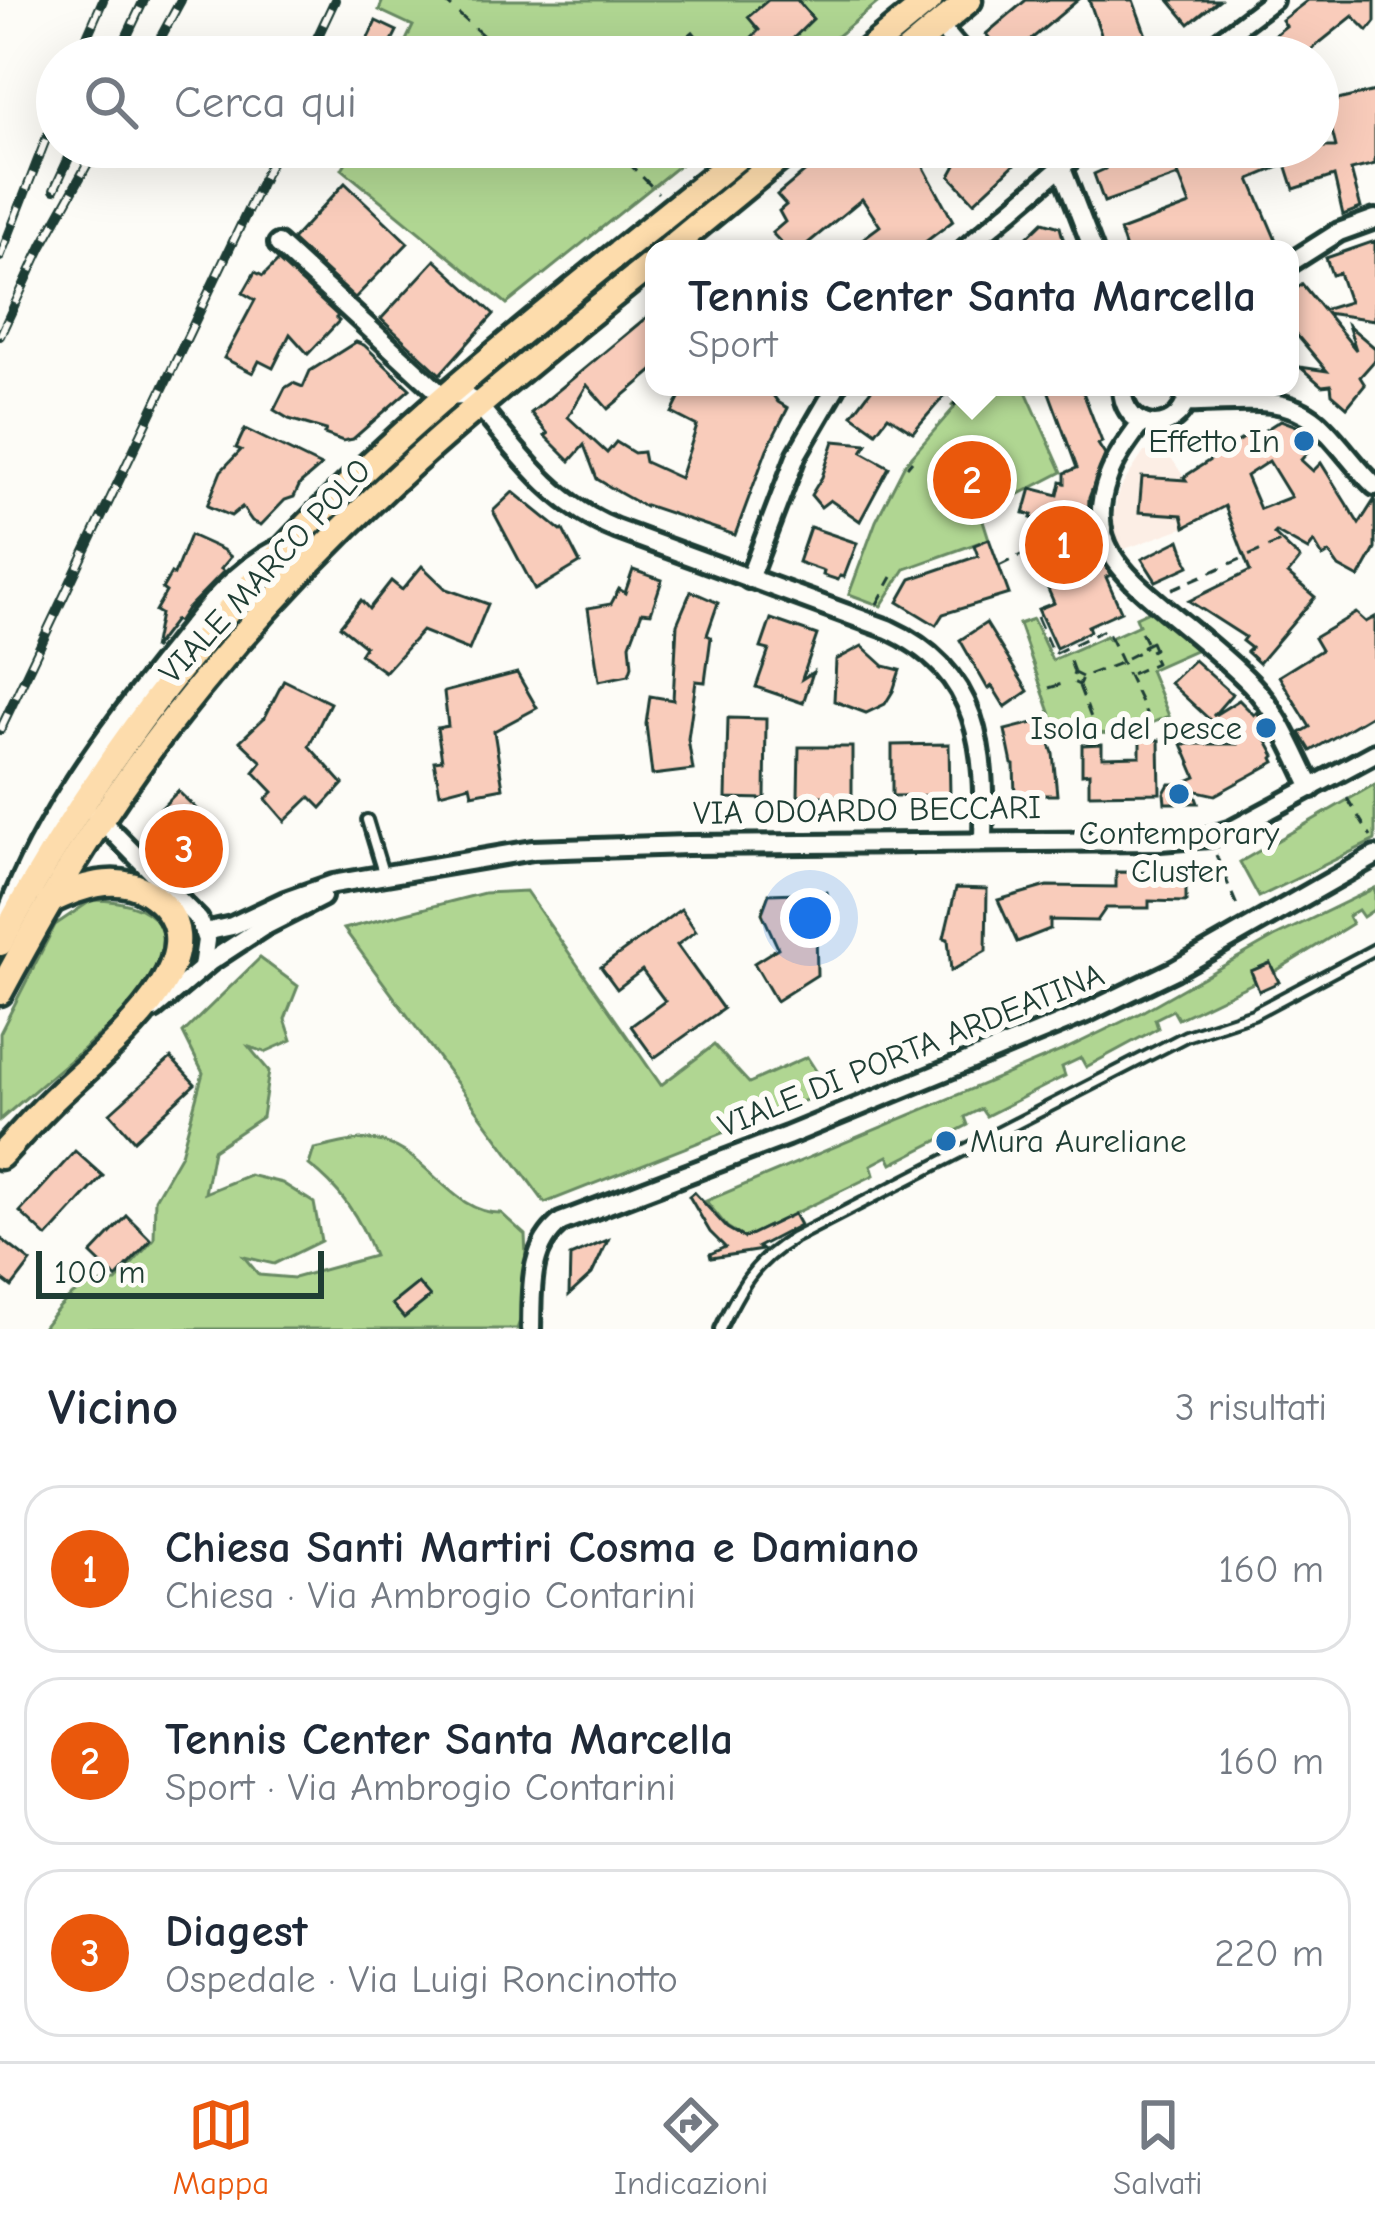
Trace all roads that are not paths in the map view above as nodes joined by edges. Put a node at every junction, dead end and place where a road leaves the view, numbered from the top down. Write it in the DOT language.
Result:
graph roads {
  1 [pos="930,0"];
  2 [pos="969,0"];
  3 [pos="1273,0"];
  4 [pos="939,25"];
  5 [pos="886,36"];
  6 [pos="926,36"];
  7 [pos="948,36"];
  8 [pos="1226,36"];
  9 [pos="725,168"];
  10 [pos="767,168"];
  11 [pos="1059,168"];
  12 [pos="1062,168"];
  13 [pos="1375,219"];
  14 [pos="680,240"];
  15 [pos="975,240"];
  16 [pos="1090,240"];
  17 [pos="278,244"];
  18 [pos="1299,256"];
  19 [pos="645,269"];
  20 [pos="831,396"];
  21 [pos="1122,396"];
  22 [pos="1187,396"];
  23 [pos="1198,396"];
  24 [pos="445,398"];
  25 [pos="479,405"];
  26 [pos="1142,422"];
  27 [pos="1375,486"];
  28 [pos="749,579"];
  29 [pos="169,668"];
  30 [pos="205,679"];
  31 [pos="1375,753"];
  32 [pos="1312,788"];
  33 [pos="92,812"];
  34 [pos="367,820"];
  35 [pos="983,841"];
  36 [pos="1374,848"];
  37 [pos="384,878"];
  38 [pos="343,884"];
  39 [pos="50,902"];
  40 [pos="0,931"];
  41 [pos="205,932"];
  42 [pos="0,943"];
  43 [pos="1375,949"];
  44 [pos="202,968"];
  45 [pos="0,992"];
  46 [pos="113,1044"];
  47 [pos="0,1156"];
  48 [pos="531,1329"];
  49 [pos="720,1329"];
  1 -- 5 [label="main road"];
  2 -- 4 [label="main road"];
  3 -- 8 [label="street"];
  4 -- 6 [label="main road"];
  4 -- 7 [label="street"];
  9 -- 24 [label="main road, VIALE MARCO POLO"];
  10 -- 14 [label="main road"];
  11 -- 15 [label="street"];
  12 -- 16 [label="street"];
  13 -- 18 [label="street"];
  17 -- 24 [label="street"];
  19 -- 25 [label="main road, VIALE MARCO POLO"];
  20 -- 28 [label="street"];
  21 -- 26 [label="street"];
  22 -- 26 [label="street"];
  23 -- 27 [label="street"];
  24 -- 25 [label="street"];
  24 -- 29 [label="main road, VIALE MARCO POLO"];
  25 -- 28 [label="street"];
  25 -- 30 [label="main road, VIALE MARCO POLO"];
  26 -- 32 [label="street"];
  28 -- 35 [label="street"];
  29 -- 30 [label="street"];
  29 -- 33 [label="main road, VIALE MARCO POLO"];
  29 -- 40 [label="street, VIALE MARCO POLO"];
  30 -- 33 [label="main road, VIALE MARCO POLO"];
  31 -- 32 [label="street, VIA ODOARDO BECCARI"];
  32 -- 35 [label="street, VIA ODOARDO BECCARI"];
  33 -- 39 [label="main road, VIALE MARCO POLO"];
  33 -- 41 [label="street"];
  33 -- 42 [label="main road, VIALE MARCO POLO"];
  34 -- 37 [label="lane"];
  35 -- 37 [label="street, VIA ODOARDO BECCARI"];
  36 -- 48 [label="street, VIALE DI PORTA ARDEATINA"];
  37 -- 38 [label="street, VIA ODOARDO BECCARI"];
  38 -- 41 [label="street, VIA ODOARDO BECCARI"];
  38 -- 44 [label="street, VIA ODOARDO BECCARI"];
  39 -- 45 [label="main road, VIALE MARCO POLO"];
  39 -- 46 [label="main road"];
  41 -- 44 [label="street"];
  43 -- 49 [label="lane"];
  44 -- 46 [label="street, VIA ODOARDO BECCARI"];
  46 -- 47 [label="main road, VIA ODOARDO BECCARI"];
}
